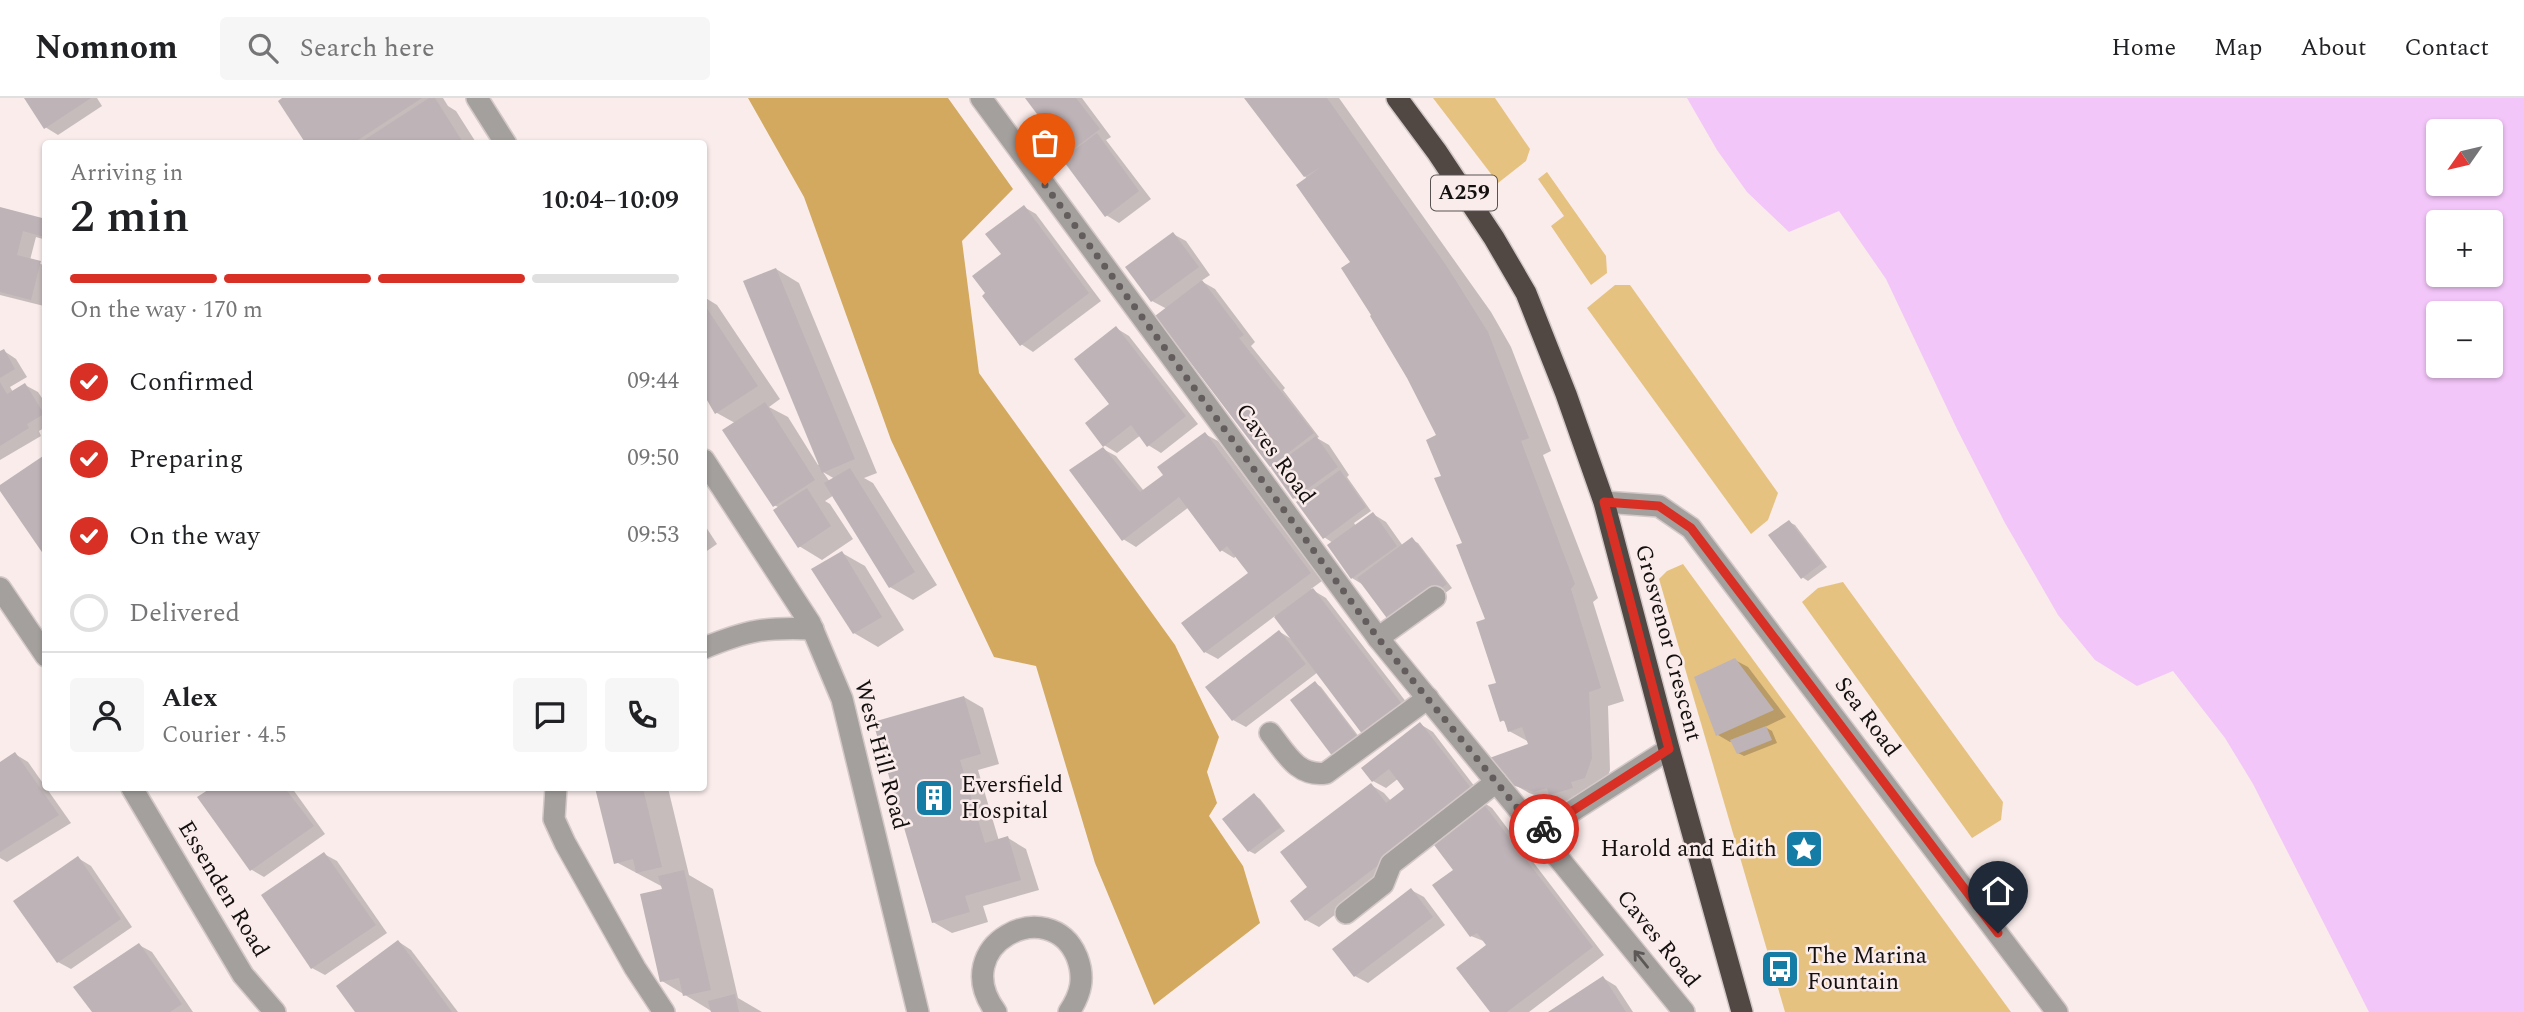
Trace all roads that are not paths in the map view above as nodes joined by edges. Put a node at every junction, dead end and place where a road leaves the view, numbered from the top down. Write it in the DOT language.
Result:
graph roads {
  1 [pos="477,98"];
  2 [pos="981,98"];
  3 [pos="1397,98"];
  4 [pos="503,140"];
  5 [pos="707,465"];
  6 [pos="1604,502"];
  7 [pos="0,588"];
  8 [pos="1435,597"];
  9 [pos="813,629"];
  10 [pos="1378,638"];
  11 [pos="707,647"];
  12 [pos="42,650"];
  13 [pos="1428,698"];
  14 [pos="1270,733"];
  15 [pos="1669,749"];
  16 [pos="1496,782"];
  17 [pos="134,791"];
  18 [pos="556,791"];
  19 [pos="1538,833"];
  20 [pos="1346,913"];
  21 [pos="275,1012"];
  22 [pos="664,1012"];
  23 [pos="918,1012"];
  24 [pos="996,1012"];
  25 [pos="1069,1012"];
  26 [pos="1684,1012"];
  27 [pos="1742,1012"];
  28 [pos="2057,1012"];
  1 -- 4 [label="street"];
  2 -- 10 [label="street, Caves Road"];
  3 -- 6 [label="highway, Grosvenor Crescent / A259"];
  5 -- 9 [label="street, West Hill Road"];
  6 -- 15 [label="highway, Grosvenor Crescent / A259"];
  6 -- 28 [label="street, Sea Road"];
  7 -- 12 [label="street"];
  8 -- 10 [label="street"];
  9 -- 11 [label="street"];
  9 -- 23 [label="street, West Hill Road"];
  10 -- 13 [label="street, Caves Road"];
  13 -- 14 [label="street"];
  13 -- 16 [label="street, Caves Road"];
  15 -- 19 [label="street"];
  15 -- 27 [label="highway, Grosvenor Crescent / A259"];
  16 -- 19 [label="street, Caves Road"];
  16 -- 20 [label="street"];
  17 -- 21 [label="street, Essenden Road"];
  18 -- 22 [label="street"];
  26 -- 19 [label="street, Caves Road, one-way"];
  24 -- 25 [label="street"];
}
